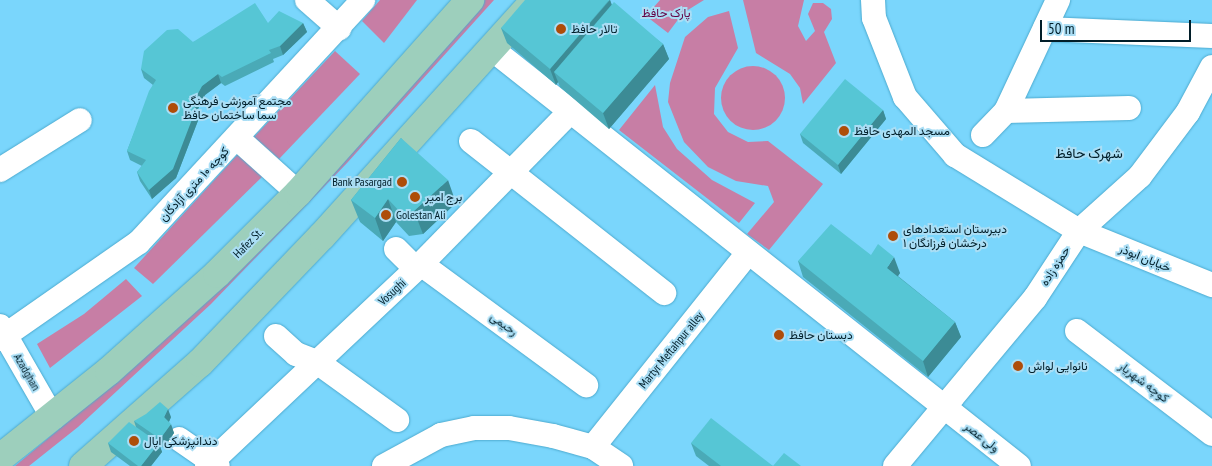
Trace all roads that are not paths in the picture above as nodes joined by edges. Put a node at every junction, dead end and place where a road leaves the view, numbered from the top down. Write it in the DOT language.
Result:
graph roads {
  1 [pos="307,0"];
  2 [pos="364,0"];
  3 [pos="470,0"];
  4 [pos="535,0"];
  5 [pos="873,0"];
  6 [pos="1058,0"];
  7 [pos="339,28"];
  8 [pos="1045,29"];
  9 [pos="1212,36"];
  10 [pos="502,57"];
  11 [pos="1212,67"];
  12 [pos="1129,108"];
  13 [pos="1006,111"];
  14 [pos="570,112"];
  15 [pos="80,120"];
  16 [pos="982,135"];
  17 [pos="237,138"];
  18 [pos="471,141"];
  19 [pos="0,170"];
  20 [pos="512,173"];
  21 [pos="298,193"];
  22 [pos="1079,231"];
  23 [pos="396,249"];
  24 [pos="748,253"];
  25 [pos="419,266"];
  26 [pos="1212,284"];
  27 [pos="664,293"];
  28 [pos="1076,331"];
  29 [pos="2,333"];
  30 [pos="276,336"];
  31 [pos="317,362"];
  32 [pos="586,385"];
  33 [pos="945,408"];
  34 [pos="53,418"];
  35 [pos="397,420"];
  36 [pos="1212,434"];
  37 [pos="179,439"];
  38 [pos="593,447"];
  39 [pos="0,458"];
  40 [pos="212,465"];
  41 [pos="83,466"];
  42 [pos="384,466"];
  43 [pos="621,466"];
  44 [pos="895,466"];
  45 [pos="1019,466"];
  1 -- 7 [label="street"];
  2 -- 7 [label="street, کوچه ۱۰ متری آزادگان"];
  3 -- 21 [label="main road, Hafez St."];
  4 -- 41 [label="main road"];
  5 -- 22 [label="street, خیابان ابوذر"];
  6 -- 8 [label="street"];
  7 -- 17 [label="street, کوچه ۱۰ متری آزادگان"];
  8 -- 9 [label="street"];
  8 -- 13 [label="street"];
  10 -- 14 [label="street, ولی عصر"];
  11 -- 22 [label="street, حمزه زاده"];
  12 -- 13 [label="street"];
  13 -- 16 [label="street"];
  14 -- 20 [label="street, Vosughi"];
  14 -- 24 [label="street, ولی عصر"];
  15 -- 19 [label="street"];
  17 -- 21 [label="street"];
  17 -- 29 [label="street, کوچه ۱۰ متری آزادگان"];
  18 -- 20 [label="street"];
  20 -- 25 [label="street, Vosughi"];
  20 -- 27 [label="street"];
  21 -- 34 [label="main road, Hafez St."];
  22 -- 26 [label="street, خیابان ابوذر"];
  22 -- 33 [label="street, حمزه زاده"];
  23 -- 25 [label="street, رحیمی"];
  24 -- 33 [label="street, ولی عصر"];
  24 -- 38 [label="street, Martyr Meftahpur alley"];
  25 -- 31 [label="street, Vosughi"];
  25 -- 32 [label="street, رحیمی"];
  28 -- 36 [label="street, کوچه شهریار"];
  29 -- 34 [label="street, Azadghan"];
  30 -- 31 [label="street"];
  31 -- 35 [label="street"];
  31 -- 40 [label="street, Vosughi"];
  33 -- 44 [label="street, حمزه زاده"];
  33 -- 45 [label="street, ولی عصر"];
  34 -- 39 [label="main road, Hafez St."];
  37 -- 40 [label="street"];
  38 -- 42 [label="street"];
  38 -- 43 [label="street"];
}
